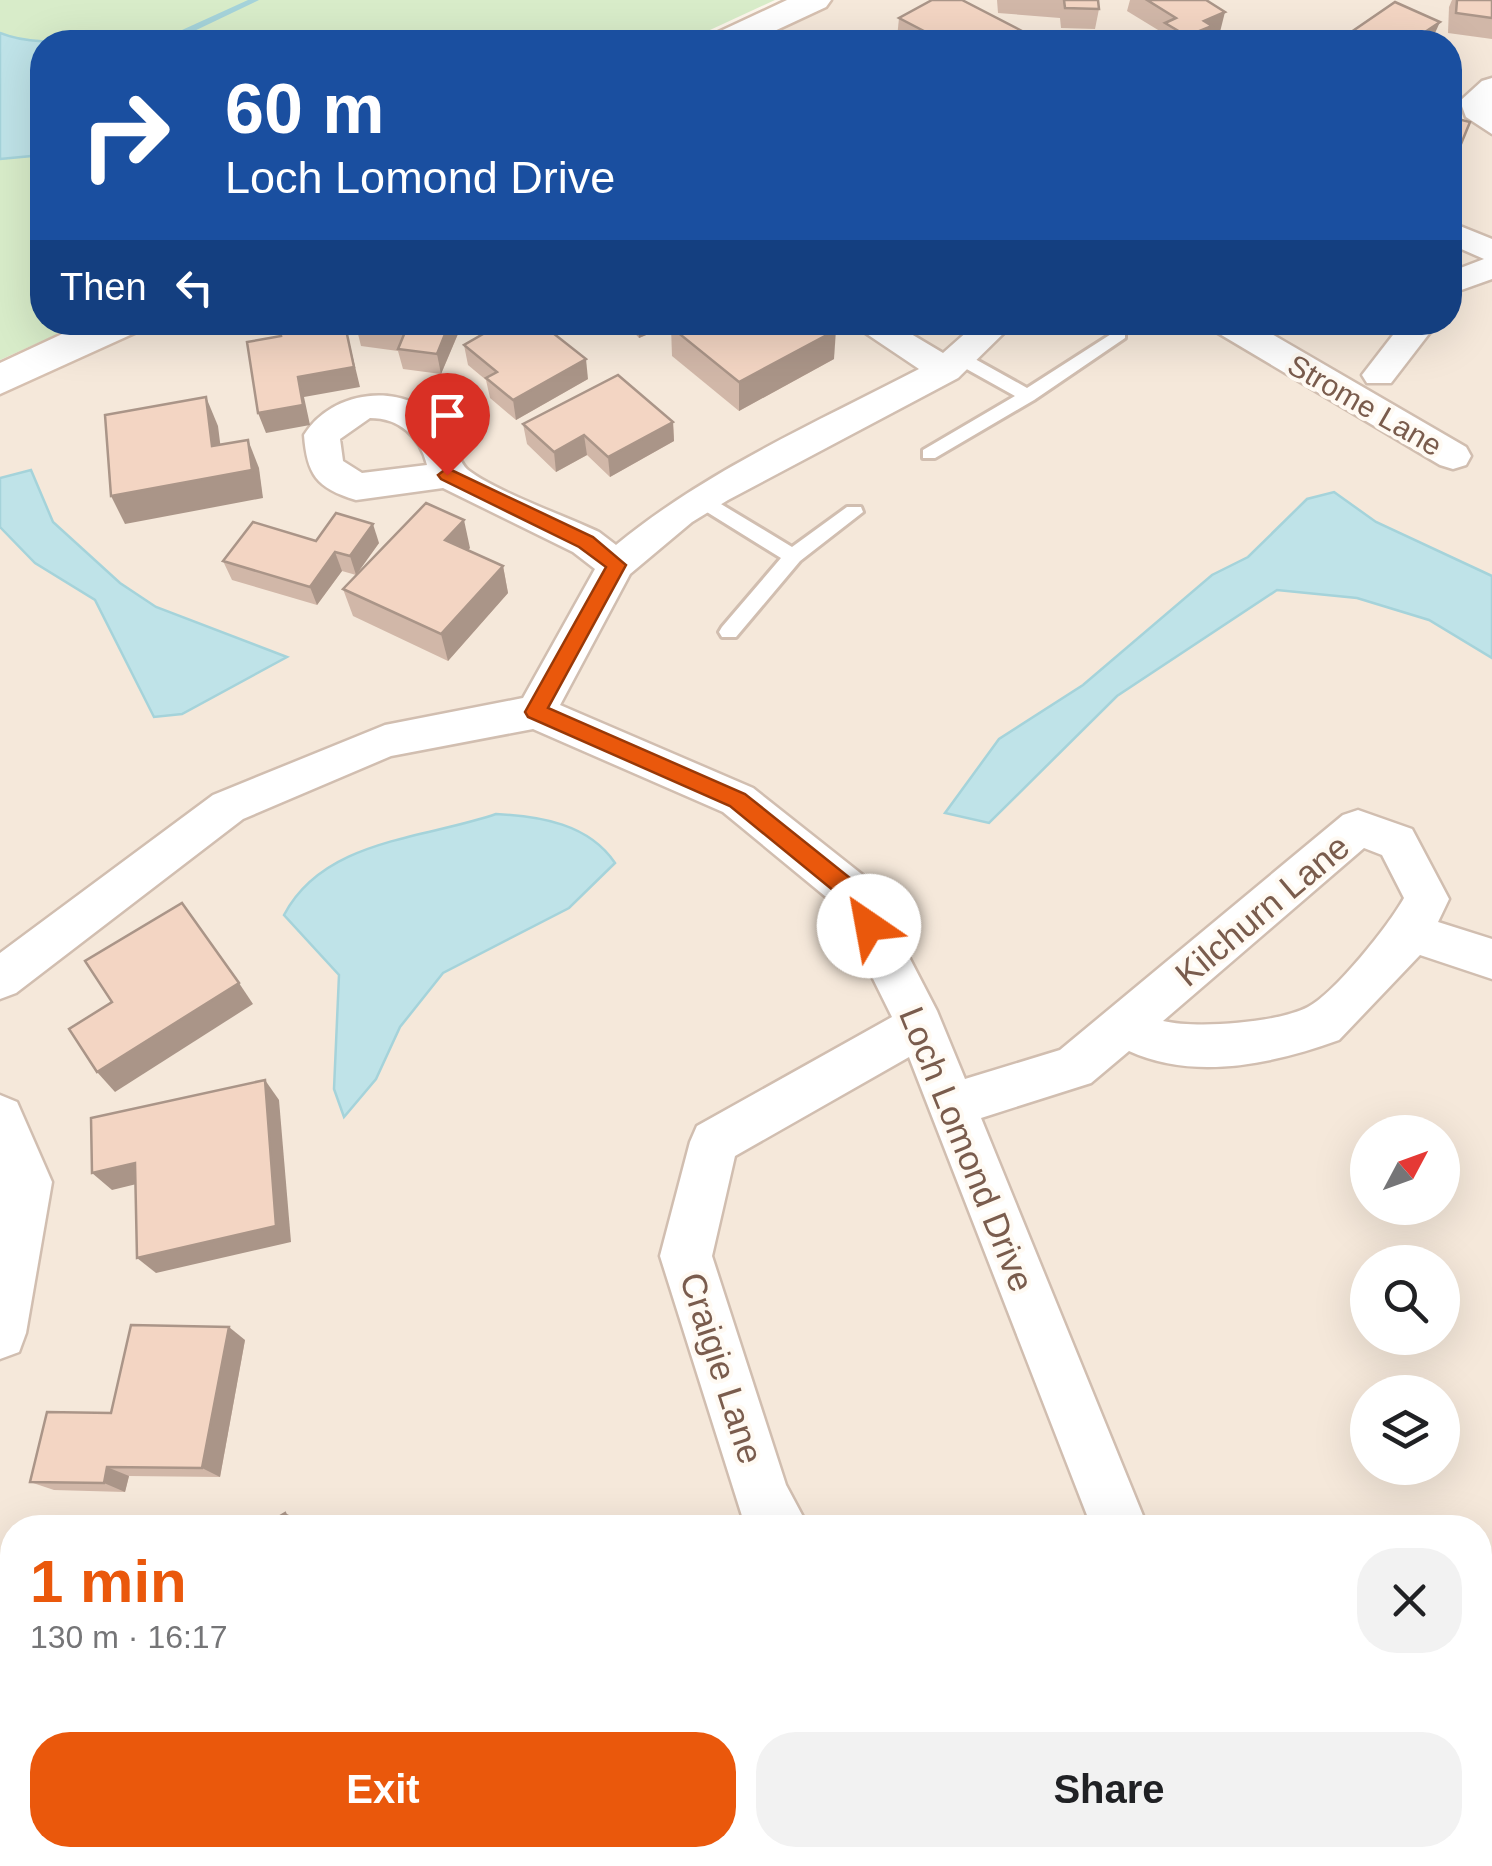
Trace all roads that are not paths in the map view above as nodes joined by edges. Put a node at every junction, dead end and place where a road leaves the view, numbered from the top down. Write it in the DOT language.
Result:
graph roads {
  1 [pos="814,0"];
  2 [pos="750,30"];
  3 [pos="1492,86"];
  4 [pos="1492,125"];
  5 [pos="1462,237"];
  6 [pos="1492,251"];
  7 [pos="1492,267"];
  8 [pos="1462,279"];
  9 [pos="96,335"];
  10 [pos="892,335"];
  11 [pos="985,335"];
  12 [pos="1118,335"];
  13 [pos="1247,335"];
  14 [pos="1412,335"];
  15 [pos="953,364"];
  16 [pos="1380,375"];
  17 [pos="0,380"];
  18 [pos="1028,396"];
  19 [pos="929,454"];
  20 [pos="1453,456"];
  21 [pos="447,475"];
  22 [pos="702,499"];
  23 [pos="854,512"];
  24 [pos="793,556"];
  25 [pos="616,565"];
  26 [pos="728,632"];
  27 [pos="536,712"];
  28 [pos="1408,932"];
  29 [pos="8,958"];
  30 [pos="1492,959"];
  31 [pos="920,1026"];
  32 [pos="1124,1026"];
  33 [pos="951,1106"];
  34 [pos="0,1118"];
  35 [pos="0,1334"];
  36 [pos="774,1515"];
  37 [pos="1115,1515"];
  1 -- 2 [label="main road"];
  3 -- 4 [label="street"];
  5 -- 6 [label="street"];
  7 -- 8 [label="street"];
  9 -- 17 [label="main road"];
  10 -- 15 [label="street"];
  11 -- 15 [label="street"];
  12 -- 18 [label="lane"];
  13 -- 20 [label="street, Strome Lane"];
  14 -- 16 [label="street"];
  15 -- 18 [label="lane"];
  15 -- 22 [label="street"];
  18 -- 19 [label="lane"];
  21 -- 25 [label="street"];
  22 -- 24 [label="lane"];
  22 -- 25 [label="street"];
  23 -- 24 [label="lane"];
  24 -- 26 [label="lane"];
  25 -- 27 [label="street"];
  27 -- 29 [label="street"];
  27 -- 31 [label="street, Loch Lomond Drive"];
  28 -- 30 [label="street"];
  28 -- 32 [label="street, Kilchurn Lane"];
  28 -- 32 [label="street, Kilchurn Lane"];
  31 -- 33 [label="street, Loch Lomond Drive"];
  31 -- 36 [label="street, Craigie Lane"];
  32 -- 33 [label="street, Kilchurn Lane"];
  33 -- 37 [label="street, Loch Lomond Drive"];
  34 -- 35 [label="street"];
}
